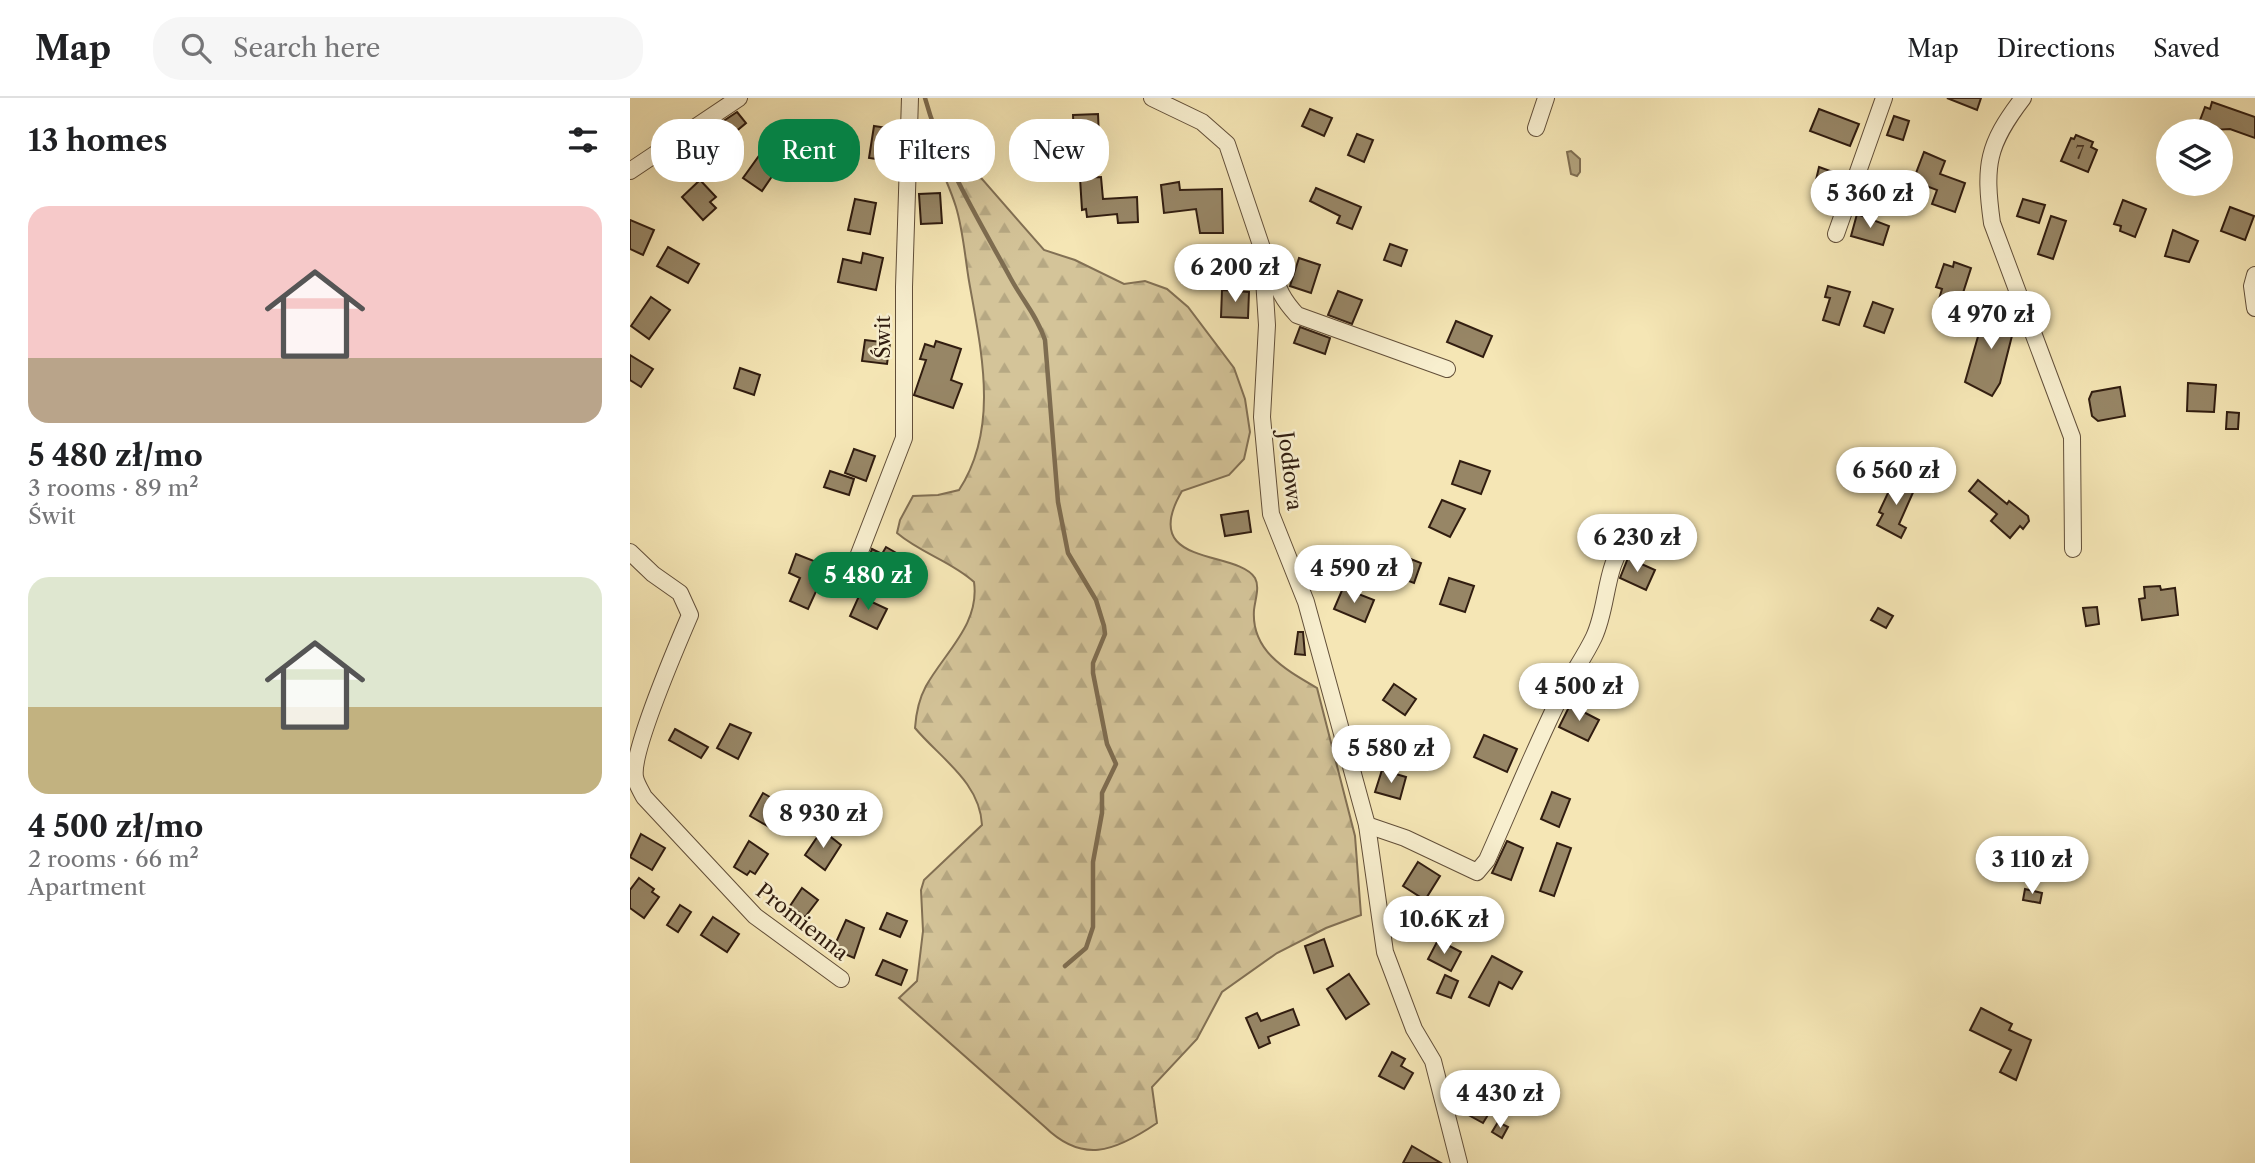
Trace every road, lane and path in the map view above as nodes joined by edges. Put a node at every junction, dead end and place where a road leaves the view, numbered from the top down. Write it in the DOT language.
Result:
graph roads {
  1 [pos="739,98"];
  2 [pos="910,98"];
  3 [pos="1152,98"];
  4 [pos="1546,98"];
  5 [pos="1884,98"];
  6 [pos="2023,98"];
  7 [pos="1536,128"];
  8 [pos="630,171"];
  9 [pos="1836,234"];
  10 [pos="1263,262"];
  11 [pos="2255,275"];
  12 [pos="2255,308"];
  13 [pos="1447,369"];
  14 [pos="1629,538"];
  15 [pos="2073,549"];
  16 [pos="630,552"];
  17 [pos="854,567"];
  18 [pos="1367,825"];
  19 [pos="841,979"];
  20 [pos="1459,1163"];
  1 -- 8 [label="street"];
  2 -- 17 [label="street, Świt"];
  3 -- 10 [label="street, Jodłowa"];
  4 -- 7 [label="street"];
  5 -- 9 [label="street"];
  6 -- 15 [label="street"];
  10 -- 13 [label="street"];
  10 -- 18 [label="street, Jodłowa"];
  11 -- 12 [label="street"];
  14 -- 18 [label="street"];
  16 -- 19 [label="street, Promienna"];
  18 -- 20 [label="street, Jodłowa"];
}
